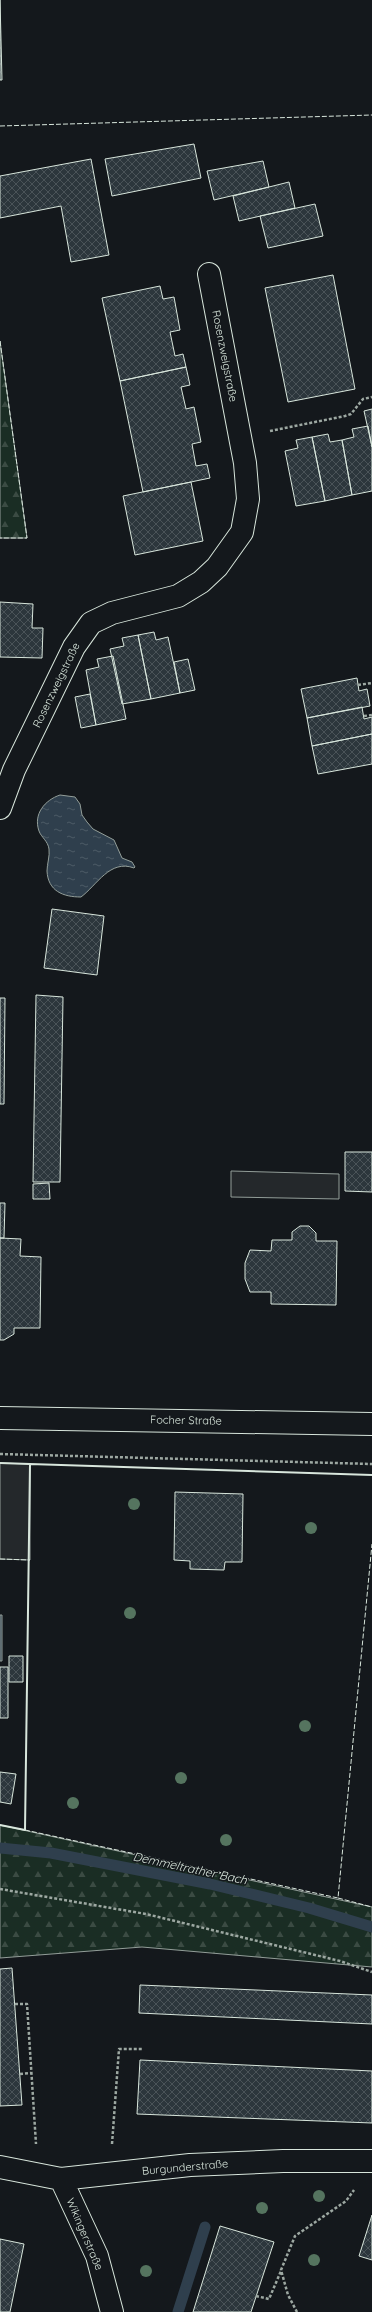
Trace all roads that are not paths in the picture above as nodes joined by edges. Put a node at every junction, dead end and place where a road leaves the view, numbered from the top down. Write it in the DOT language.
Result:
graph roads {
  1 [pos="209,274"];
  2 [pos="0,808"];
  3 [pos="0,1418"];
  4 [pos="372,1424"];
  5 [pos="366,2161"];
  6 [pos="0,2167"];
  7 [pos="61,2179"];
  8 [pos="112,2312"];
  1 -- 2 [label="street, Rosenzweigstraße"];
  3 -- 4 [label="street, Focher Straße"];
  5 -- 7 [label="street, Burgunderstraße"];
  6 -- 7 [label="street, Burgunderstraße"];
  7 -- 8 [label="street, Wikingerstraße"];
}
